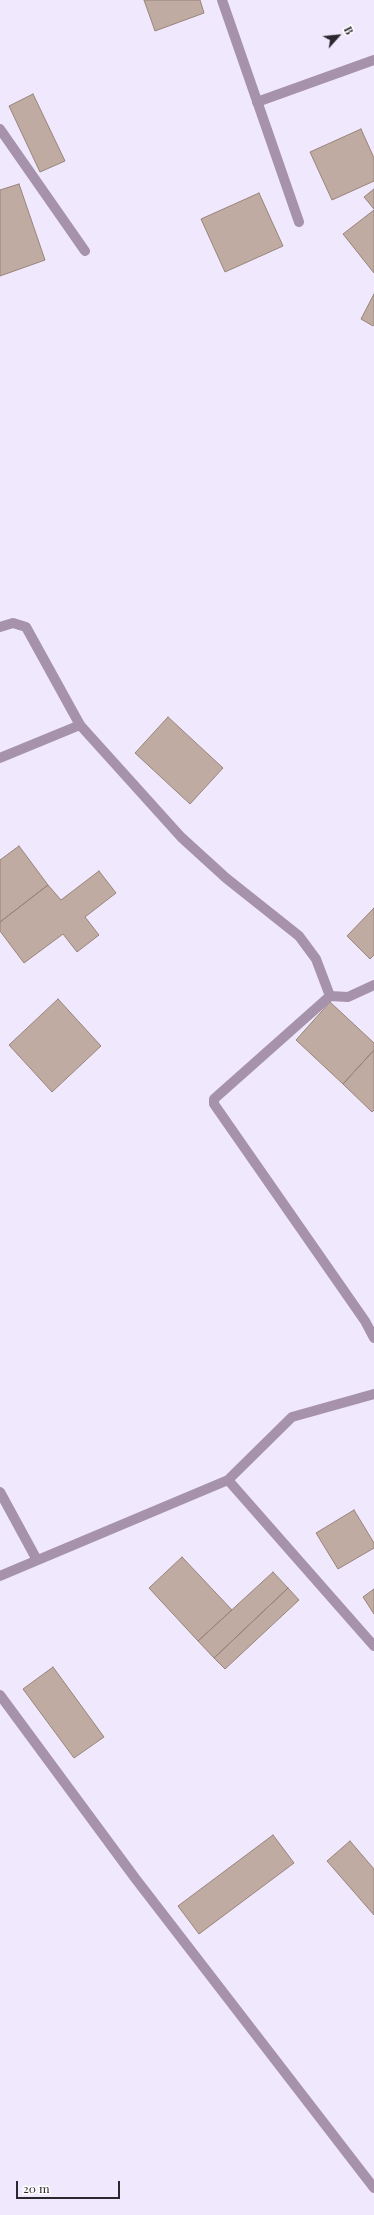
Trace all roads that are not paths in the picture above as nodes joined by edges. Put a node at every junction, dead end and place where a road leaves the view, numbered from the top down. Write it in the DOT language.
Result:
graph roads {
  1 [pos="222,0"];
  2 [pos="374,60"];
  3 [pos="257,102"];
  4 [pos="0,129"];
  5 [pos="299,222"];
  6 [pos="84,251"];
  7 [pos="0,627"];
  8 [pos="80,725"];
  9 [pos="0,758"];
  10 [pos="374,985"];
  11 [pos="330,996"];
  12 [pos="374,1338"];
  13 [pos="374,1394"];
  14 [pos="228,1480"];
  15 [pos="0,1492"];
  16 [pos="37,1560"];
  17 [pos="0,1576"];
  18 [pos="374,1646"];
  19 [pos="0,1695"];
  20 [pos="374,2188"];
  1 -- 3 [label="street"];
  2 -- 3 [label="street"];
  3 -- 5 [label="street"];
  4 -- 6 [label="street"];
  7 -- 8 [label="street"];
  8 -- 9 [label="street"];
  8 -- 11 [label="street"];
  10 -- 11 [label="street"];
  11 -- 12 [label="street"];
  13 -- 14 [label="street"];
  14 -- 16 [label="street"];
  14 -- 18 [label="street"];
  15 -- 16 [label="street"];
  16 -- 17 [label="street"];
  19 -- 20 [label="street"];
}
